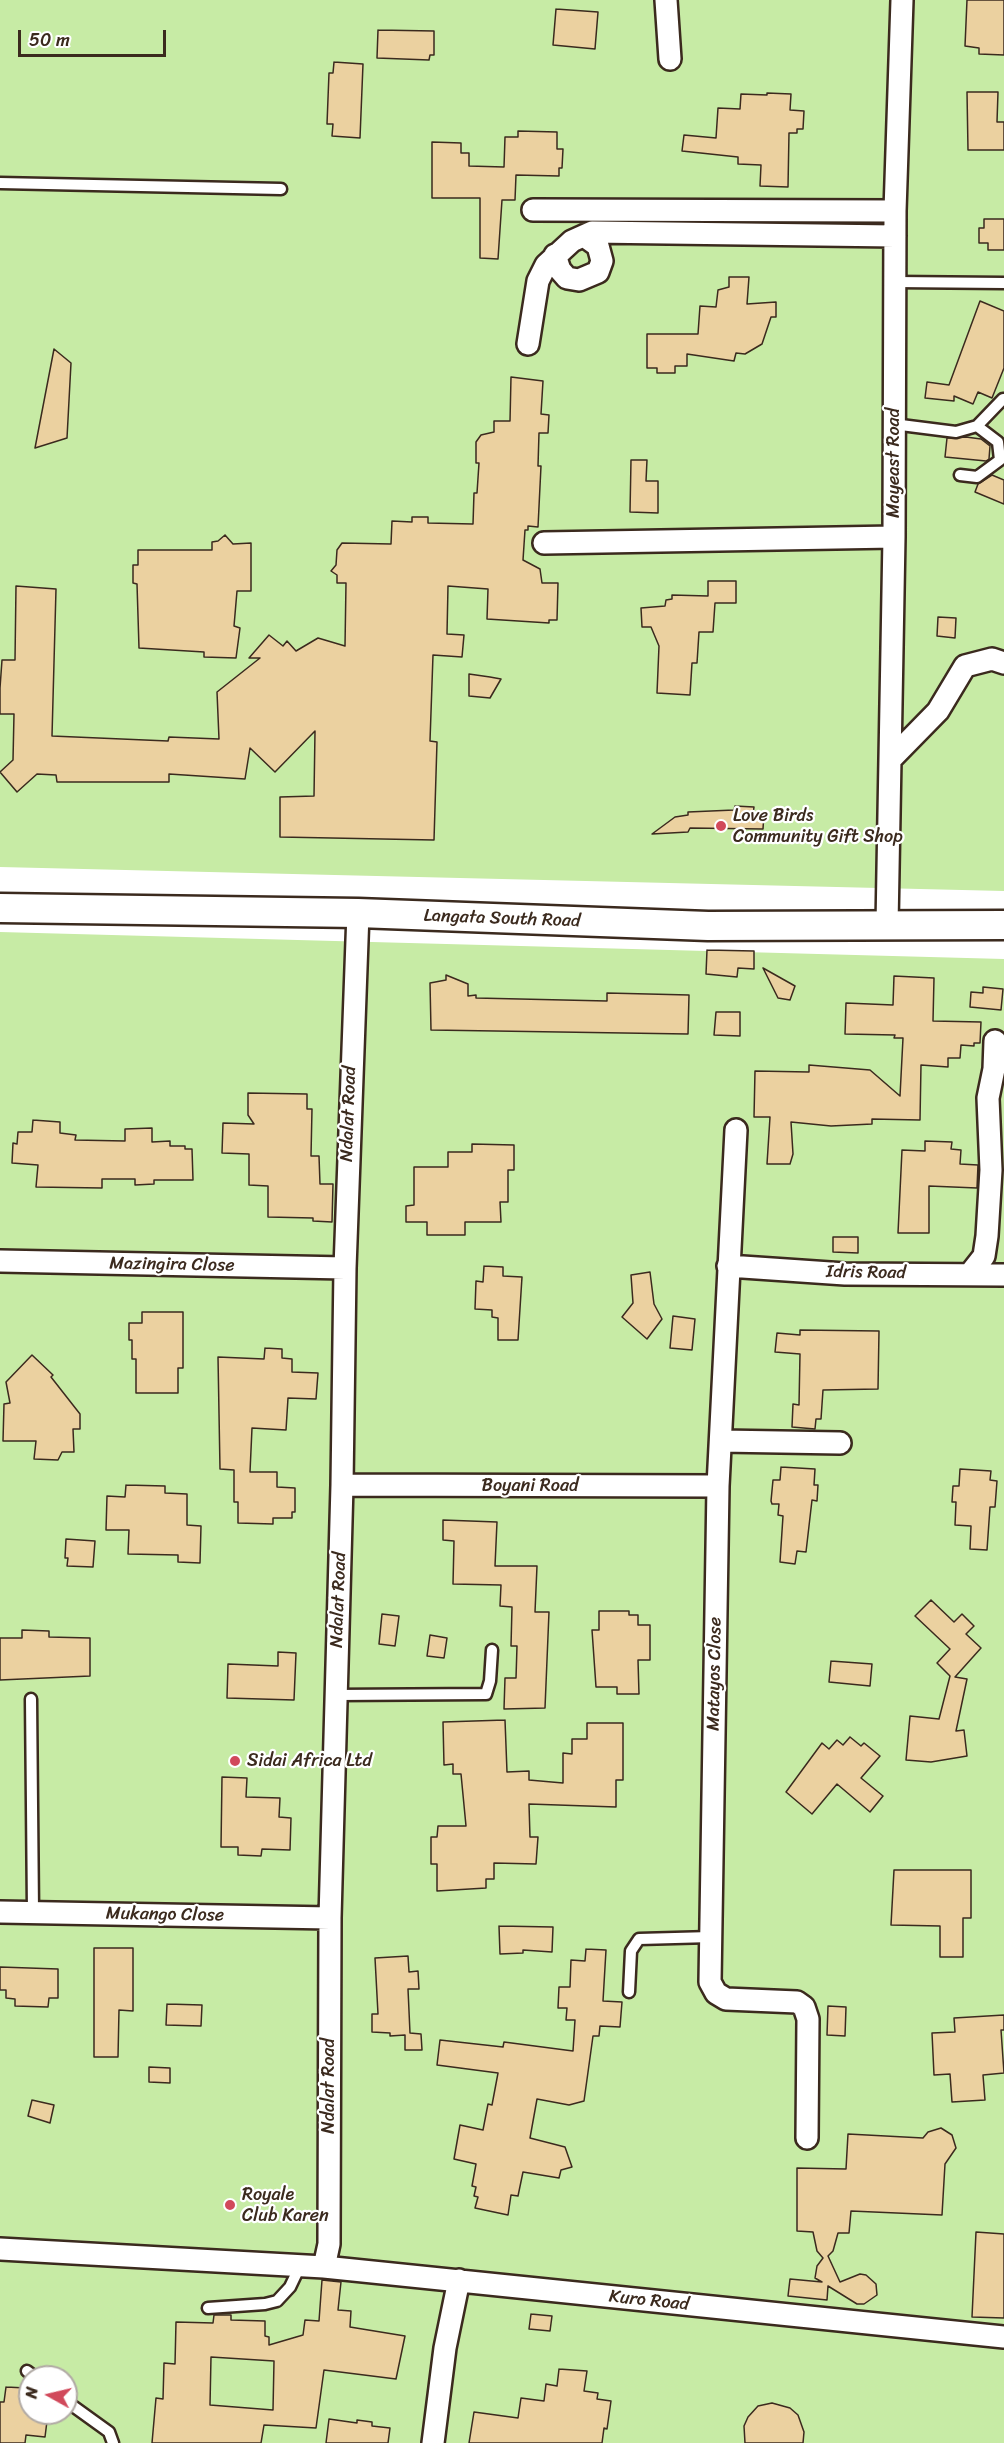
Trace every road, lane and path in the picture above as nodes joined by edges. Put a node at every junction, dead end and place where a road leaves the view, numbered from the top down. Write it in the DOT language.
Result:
graph roads {
  1 [pos="666,0"];
  2 [pos="902,0"];
  3 [pos="670,59"];
  4 [pos="0,183"];
  5 [pos="281,189"];
  6 [pos="533,210"];
  7 [pos="895,211"];
  8 [pos="584,236"];
  9 [pos="896,236"];
  10 [pos="555,255"];
  11 [pos="895,282"];
  12 [pos="1004,283"];
  13 [pos="528,344"];
  14 [pos="1003,399"];
  15 [pos="893,424"];
  16 [pos="977,426"];
  17 [pos="960,475"];
  18 [pos="894,537"];
  19 [pos="543,543"];
  20 [pos="1004,663"];
  21 [pos="890,760"];
  22 [pos="0,908"];
  23 [pos="358,913"];
  24 [pos="887,925"];
  25 [pos="1004,925"];
  26 [pos="995,1041"];
  27 [pos="736,1131"];
  28 [pos="0,1261"];
  29 [pos="728,1266"];
  30 [pos="345,1268"];
  31 [pos="969,1275"];
  32 [pos="1004,1275"];
  33 [pos="721,1441"];
  34 [pos="840,1443"];
  35 [pos="342,1485"];
  36 [pos="718,1486"];
  37 [pos="492,1650"];
  38 [pos="336,1695"];
  39 [pos="31,1699"];
  40 [pos="0,1912"];
  41 [pos="33,1912"];
  42 [pos="330,1918"];
  43 [pos="711,1937"];
  44 [pos="629,1992"];
  45 [pos="807,2138"];
  46 [pos="0,2249"];
  47 [pos="300,2266"];
  48 [pos="333,2268"];
  49 [pos="459,2280"];
  50 [pos="208,2308"];
  51 [pos="1004,2337"];
  52 [pos="78,2410"];
  53 [pos="113,2443"];
  54 [pos="433,2443"];
  1 -- 3 [label="street"];
  2 -- 7 [label="street, Mayeast Road"];
  4 -- 5 [label="lane"];
  6 -- 7 [label="street"];
  7 -- 9 [label="street, Mayeast Road"];
  8 -- 9 [label="street"];
  8 -- 10 [label="street"];
  8 -- 10 [label="street"];
  9 -- 11 [label="street, Mayeast Road"];
  10 -- 13 [label="street"];
  11 -- 12 [label="lane"];
  11 -- 15 [label="street, Mayeast Road"];
  14 -- 16 [label="lane"];
  15 -- 16 [label="lane"];
  15 -- 18 [label="street, Mayeast Road"];
  16 -- 17 [label="lane"];
  18 -- 19 [label="street"];
  18 -- 21 [label="street, Mayeast Road"];
  20 -- 21 [label="street"];
  21 -- 24 [label="street, Mayeast Road"];
  22 -- 23 [label="street, Langata South Road"];
  23 -- 24 [label="street, Langata South Road"];
  23 -- 30 [label="street, Ndalat Road"];
  24 -- 25 [label="street, Langata South Road"];
  26 -- 31 [label="street"];
  27 -- 29 [label="street, Matayos Close"];
  28 -- 30 [label="street, Mazingira Close"];
  29 -- 31 [label="street, Idris Road"];
  29 -- 33 [label="street, Matayos Close"];
  30 -- 35 [label="street, Ndalat Road"];
  31 -- 32 [label="street, Idris Road"];
  33 -- 34 [label="street"];
  33 -- 36 [label="street, Matayos Close"];
  35 -- 36 [label="street, Boyani Road"];
  35 -- 38 [label="street, Ndalat Road"];
  36 -- 43 [label="street, Matayos Close"];
  37 -- 38 [label="lane"];
  38 -- 42 [label="street, Ndalat Road"];
  39 -- 41 [label="lane"];
  40 -- 41 [label="street, Mukango Close"];
  41 -- 42 [label="street, Mukango Close"];
  42 -- 48 [label="street, Ndalat Road"];
  43 -- 44 [label="lane"];
  43 -- 45 [label="street, Matayos Close"];
  46 -- 47 [label="street, Kuro Road"];
  47 -- 48 [label="street, Kuro Road"];
  47 -- 50 [label="lane"];
  48 -- 49 [label="street, Kuro Road"];
  49 -- 51 [label="street, Kuro Road"];
  49 -- 54 [label="street"];
  52 -- 53 [label="lane"];
}
